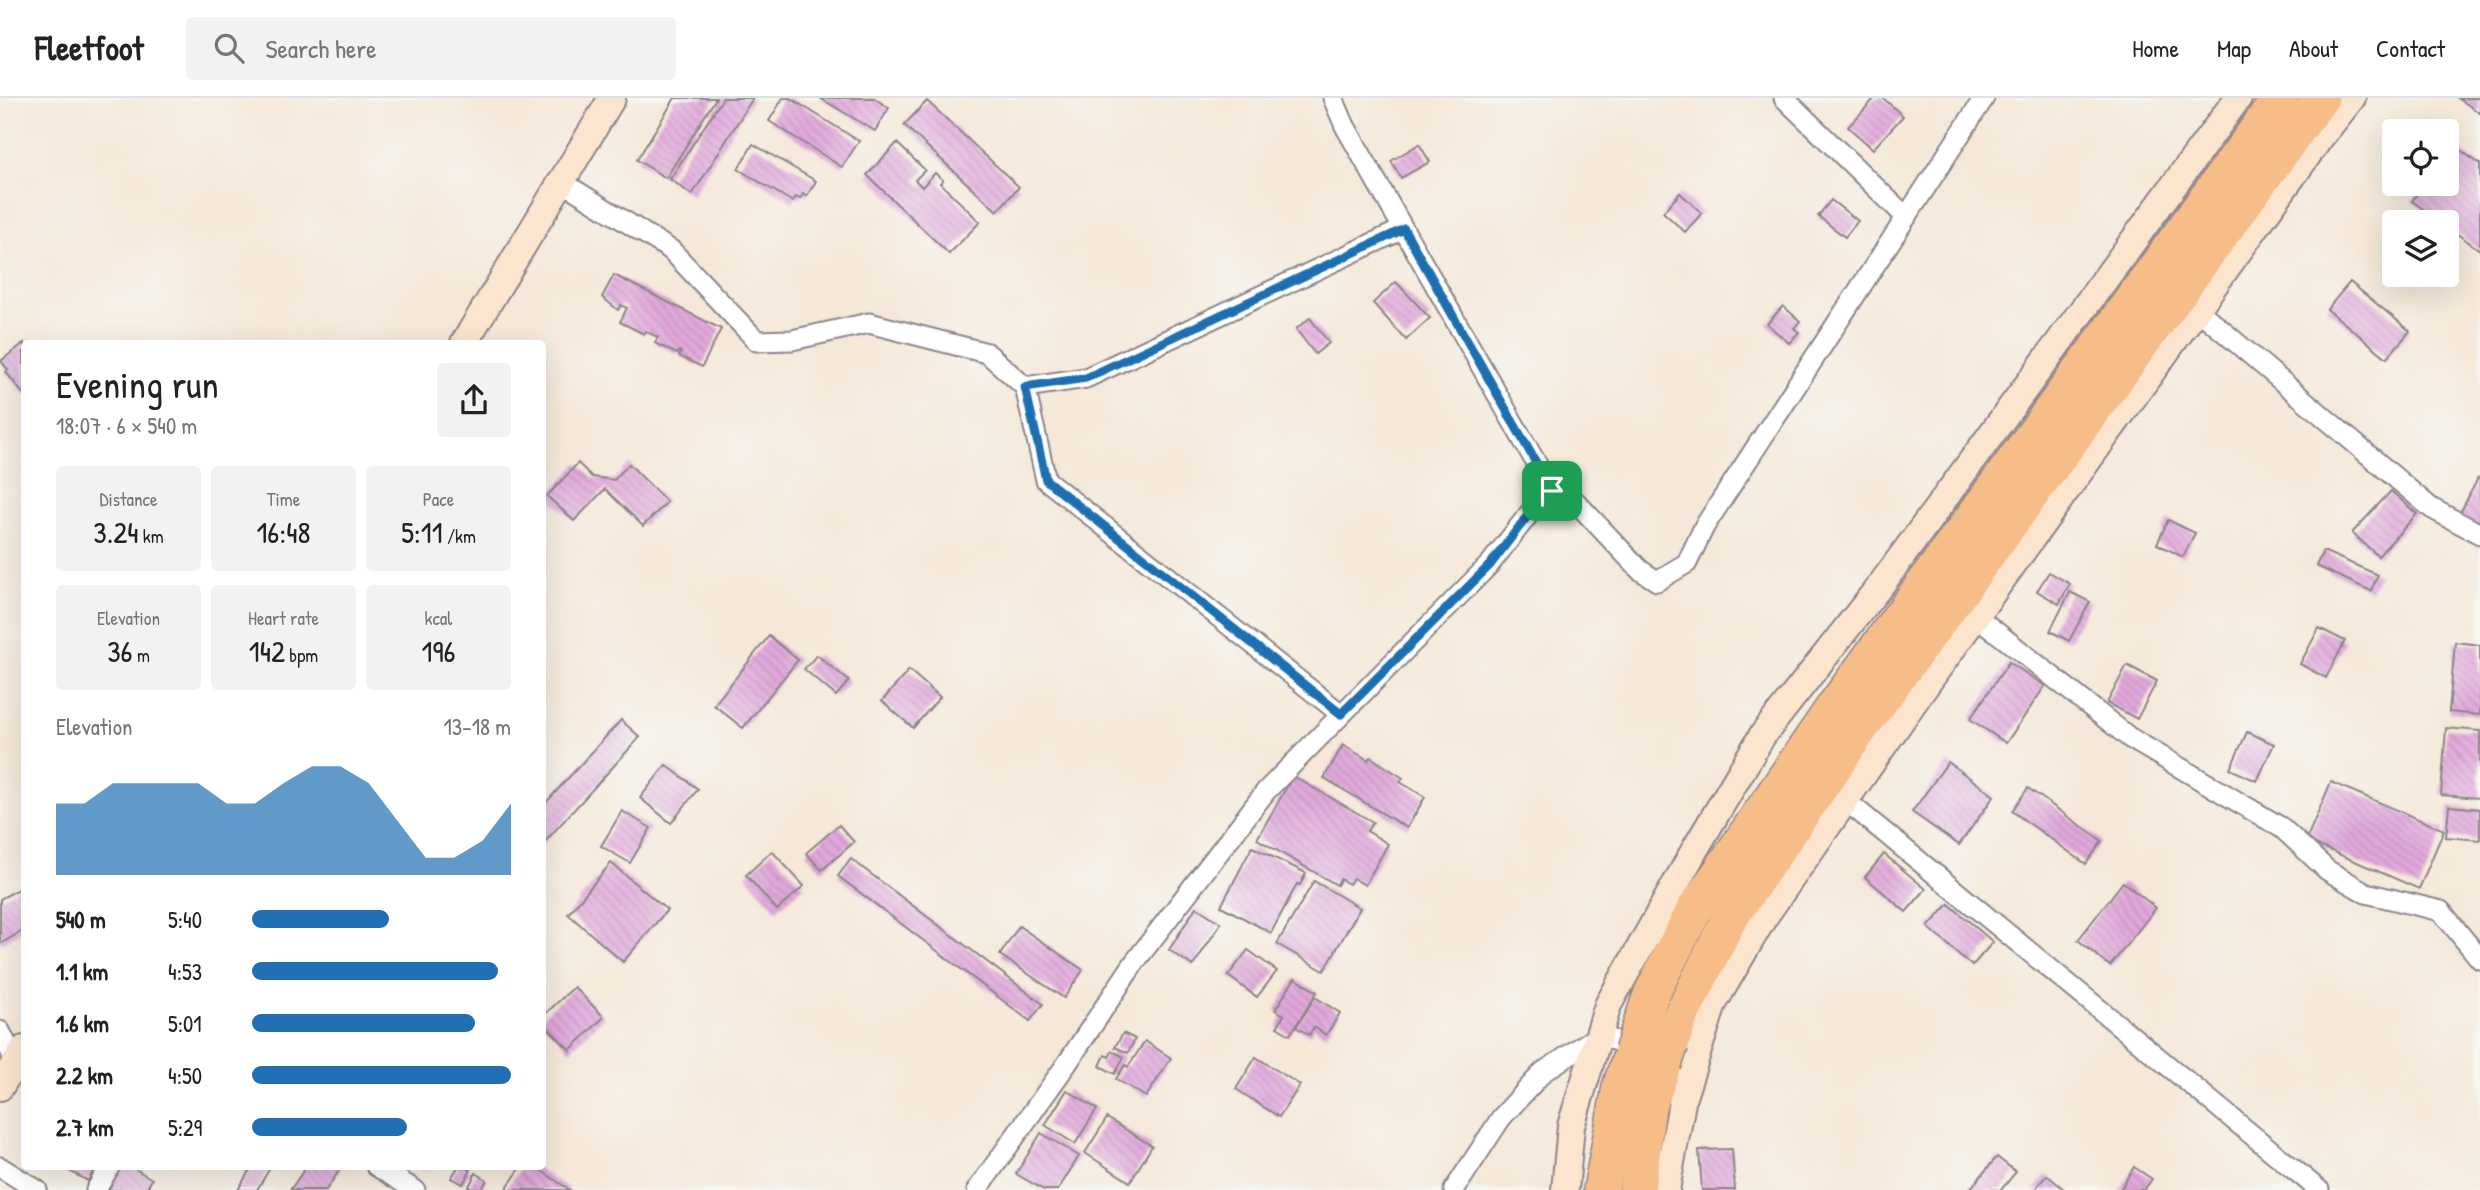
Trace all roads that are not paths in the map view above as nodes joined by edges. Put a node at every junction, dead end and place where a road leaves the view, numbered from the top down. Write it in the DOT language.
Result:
graph roads {
  1 [pos="612,98"];
  2 [pos="1333,98"];
  3 [pos="1784,98"];
  4 [pos="1984,98"];
  5 [pos="2238,98"];
  6 [pos="2280,98"];
  7 [pos="2321,98"];
  8 [pos="2352,98"];
  9 [pos="562,182"];
  10 [pos="1906,217"];
  11 [pos="1404,229"];
  12 [pos="2197,310"];
  13 [pos="466,340"];
  14 [pos="1025,387"];
  15 [pos="1552,491"];
  16 [pos="2480,534"];
  17 [pos="1976,616"];
  18 [pos="1341,714"];
  19 [pos="1845,800"];
  20 [pos="2480,959"];
  21 [pos="0,1031"];
  22 [pos="1599,1035"];
  23 [pos="1659,1052"];
  24 [pos="20,1056"];
  25 [pos="0,1087"];
  26 [pos="0,1167"];
  27 [pos="108,1170"];
  28 [pos="382,1170"];
  29 [pos="37,1190"];
  30 [pos="96,1190"];
  31 [pos="415,1190"];
  32 [pos="977,1190"];
  33 [pos="1454,1190"];
  34 [pos="1566,1190"];
  35 [pos="1601,1190"];
  36 [pos="1637,1190"];
  37 [pos="1665,1190"];
  38 [pos="2319,1190"];
  1 -- 9 [label="street"];
  2 -- 11 [label="street"];
  3 -- 10 [label="street"];
  4 -- 10 [label="street"];
  5 -- 22 [label="street"];
  6 -- 23 [label="highway"];
  7 -- 23 [label="highway"];
  8 -- 12 [label="street"];
  9 -- 13 [label="street"];
  9 -- 14 [label="street"];
  10 -- 15 [label="street"];
  11 -- 14 [label="street"];
  11 -- 15 [label="street"];
  12 -- 16 [label="street"];
  12 -- 17 [label="street"];
  14 -- 18 [label="street"];
  15 -- 18 [label="street"];
  17 -- 19 [label="street"];
  17 -- 20 [label="street"];
  18 -- 32 [label="street"];
  19 -- 23 [label="street"];
  19 -- 38 [label="street"];
  21 -- 24 [label="street"];
  22 -- 23 [label="street"];
  22 -- 33 [label="street"];
  22 -- 34 [label="street"];
  23 -- 35 [label="highway"];
  23 -- 36 [label="highway"];
  23 -- 37 [label="street"];
  24 -- 25 [label="street"];
  26 -- 29 [label="street"];
  27 -- 30 [label="street"];
  28 -- 31 [label="street"];
}
